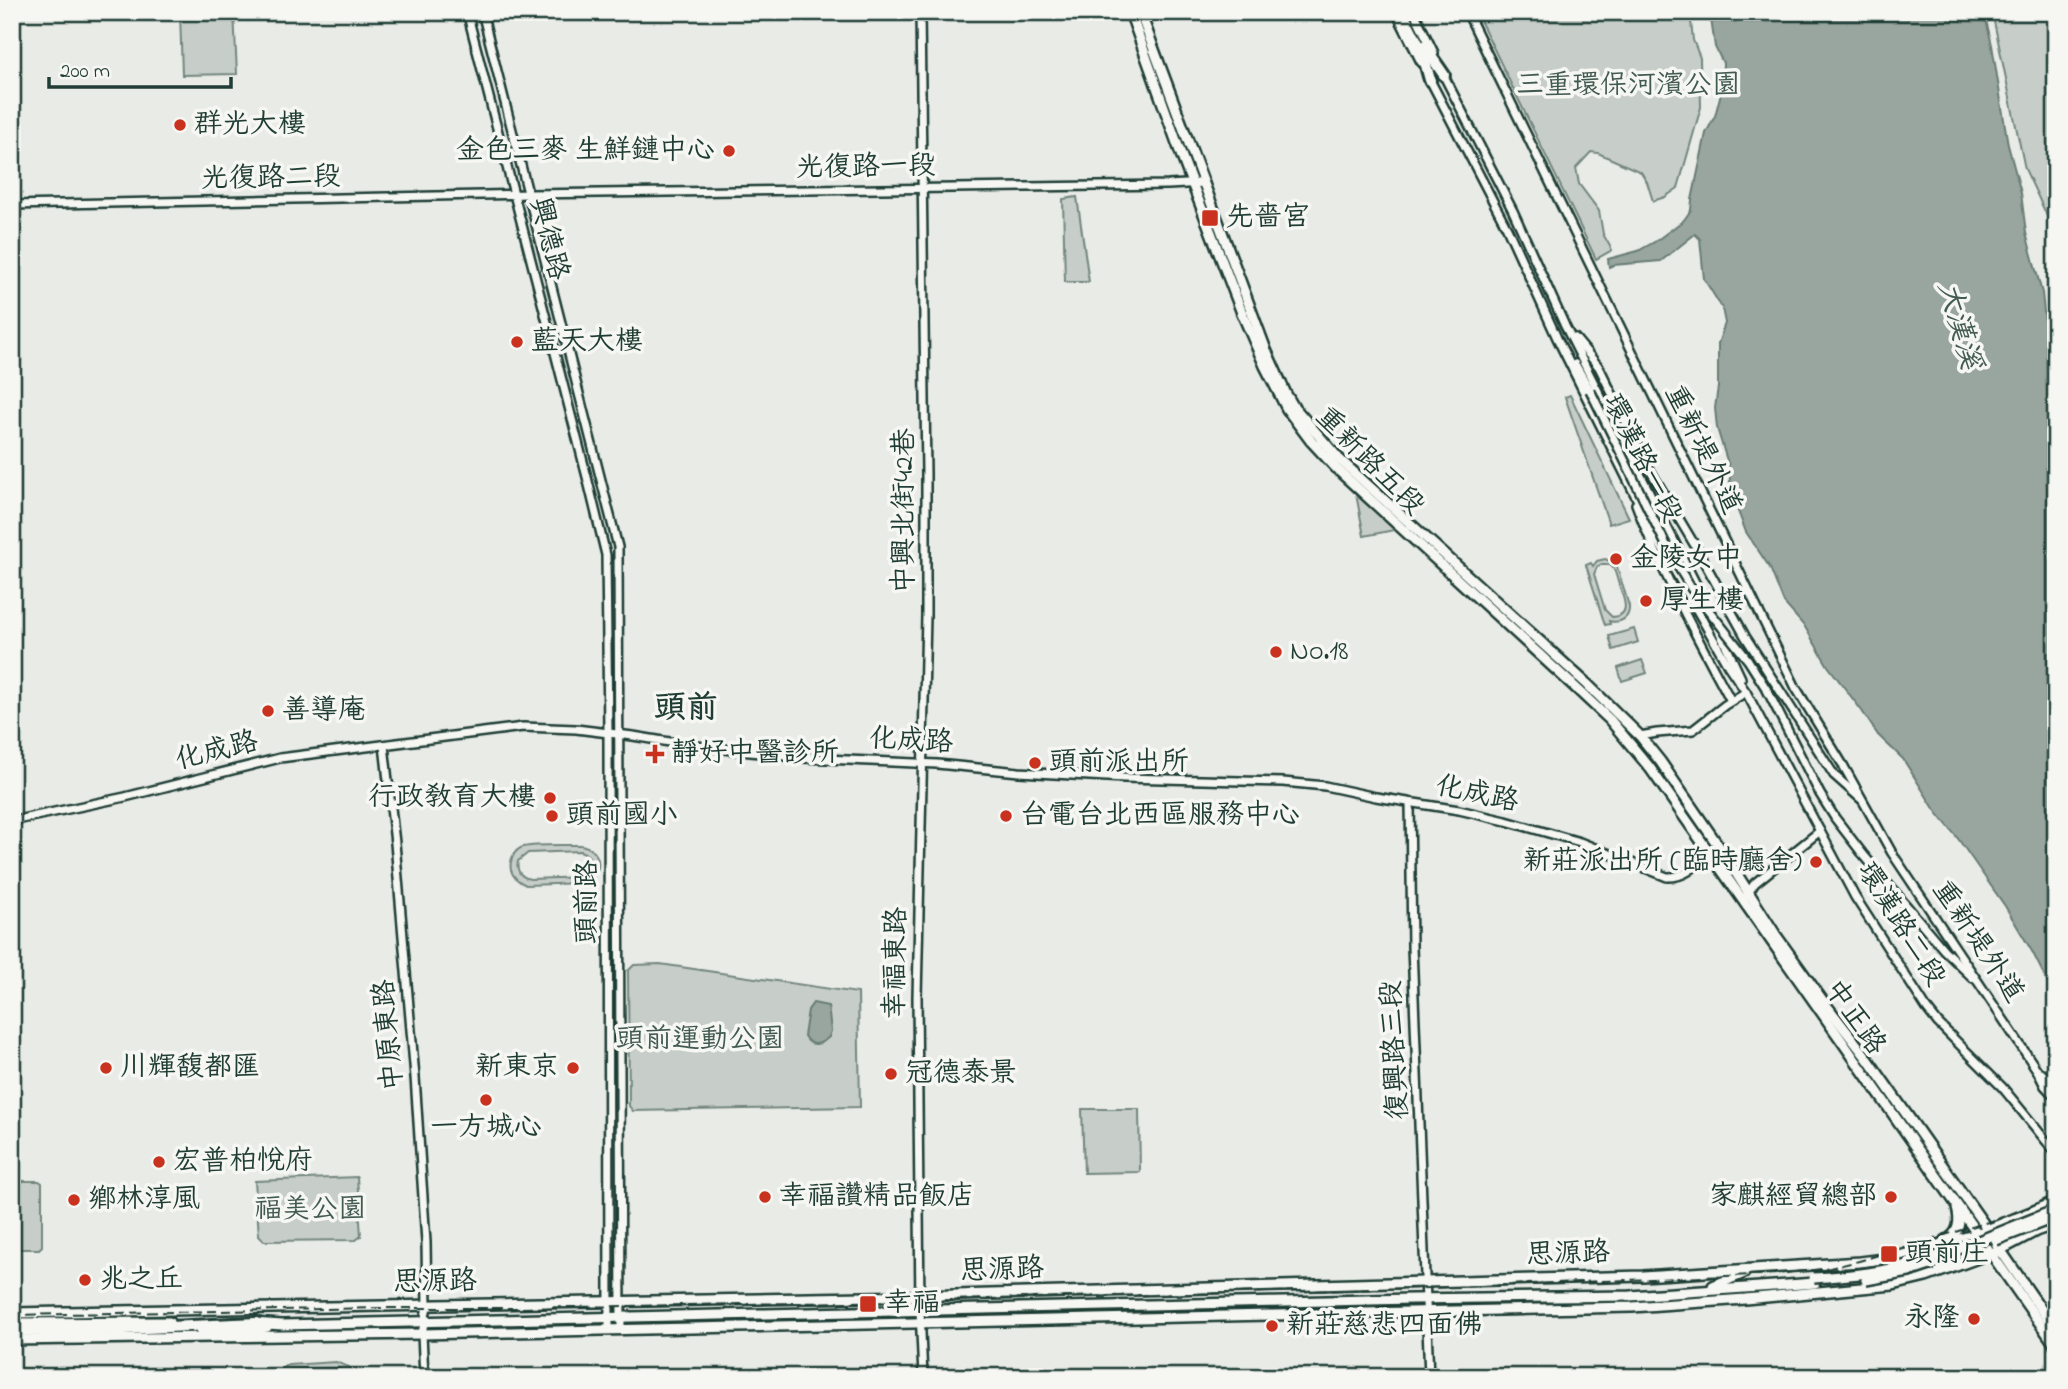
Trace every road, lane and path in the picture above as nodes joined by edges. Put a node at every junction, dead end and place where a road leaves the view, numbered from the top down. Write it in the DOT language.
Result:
graph roads {
  1 [pos="467,12"];
  2 [pos="482,12"];
  3 [pos="920,12"];
  4 [pos="1130,12"];
  5 [pos="1140,12"];
  6 [pos="1396,12"];
  7 [pos="1404,12"];
  8 [pos="1414,12"];
  9 [pos="1467,12"];
  10 [pos="1424,50"];
  11 [pos="1444,75"];
  12 [pos="1430,80"];
  13 [pos="1192,183"];
  14 [pos="1204,183"];
  15 [pos="922,189"];
  16 [pos="530,194"];
  17 [pos="515,195"];
  18 [pos="12,205"];
  19 [pos="1565,326"];
  20 [pos="1557,338"];
  21 [pos="1622,467"];
  22 [pos="601,476"];
  23 [pos="587,477"];
  24 [pos="1446,563"];
  25 [pos="926,616"];
  26 [pos="1746,692"];
  27 [pos="1731,701"];
  28 [pos="1621,716"];
  29 [pos="1610,720"];
  30 [pos="608,733"];
  31 [pos="619,734"];
  32 [pos="1640,737"];
  33 [pos="384,745"];
  34 [pos="922,763"];
  35 [pos="1410,803"];
  36 [pos="1866,804"];
  37 [pos="12,821"];
  38 [pos="1820,831"];
  39 [pos="1714,849"];
  40 [pos="1747,895"];
  41 [pos="1982,986"];
  42 [pos="2037,1070"];
  43 [pos="2056,1086"];
  44 [pos="2056,1098"];
  45 [pos="2056,1153"];
  46 [pos="2056,1202"];
  47 [pos="1956,1203"];
  48 [pos="2056,1210"];
  49 [pos="2056,1217"];
  50 [pos="2056,1224"];
  51 [pos="1987,1229"];
  52 [pos="1976,1234"];
  53 [pos="1937,1246"];
  54 [pos="1995,1252"];
  55 [pos="1911,1253"];
  56 [pos="1948,1269"];
  57 [pos="1752,1270"];
  58 [pos="1926,1277"];
  59 [pos="1814,1281"];
  60 [pos="1426,1282"];
  61 [pos="1298,1285"];
  62 [pos="1713,1286"];
  63 [pos="1736,1289"];
  64 [pos="920,1296"];
  65 [pos="1789,1296"];
  66 [pos="1426,1298"];
  67 [pos="1298,1301"];
  68 [pos="609,1303"];
  69 [pos="621,1303"];
  70 [pos="427,1306"];
  71 [pos="289,1308"];
  72 [pos="920,1310"];
  73 [pos="1426,1312"];
  74 [pos="12,1313"];
  75 [pos="1298,1315"];
  76 [pos="609,1317"];
  77 [pos="621,1317"];
  78 [pos="425,1322"];
  79 [pos="921,1322"];
  80 [pos="12,1323"];
  81 [pos="257,1323"];
  82 [pos="305,1324"];
  83 [pos="282,1325"];
  84 [pos="609,1329"];
  85 [pos="621,1329"];
  86 [pos="12,1331"];
  87 [pos="2056,1331"];
  88 [pos="422,1334"];
  89 [pos="105,1338"];
  90 [pos="12,1340"];
  91 [pos="2056,1346"];
  92 [pos="424,1377"];
  93 [pos="923,1377"];
  94 [pos="1429,1377"];
  1 -- 17 [label="street, 興德路"];
  2 -- 16 [label="street, 興德路"];
  3 -- 15 [label="street, 中興北街42巷"];
  4 -- 13 [label="main road, 重新路五段"];
  5 -- 14 [label="main road, 重新路五段"];
  6 -- 12 [label="street, 環漢路一段"];
  7 -- 10 [label="highway"];
  8 -- 11 [label="street, 環漢路一段"];
  9 -- 36 [label="street, 重新堤外道"];
  10 -- 11 [label="highway"];
  10 -- 12 [label="highway"];
  11 -- 19 [label="street, 環漢路一段"];
  12 -- 20 [label="street, 環漢路一段"];
  13 -- 14 [label="street, 光復路一段"];
  13 -- 15 [label="street, 光復路一段"];
  13 -- 24 [label="main road, 重新路五段"];
  14 -- 24 [label="main road, 重新路五段"];
  15 -- 16 [label="street, 光復路一段"];
  15 -- 25 [label="street, 中興北街42巷"];
  16 -- 17 [label="street, 光復路二段"];
  16 -- 22 [label="street, 興德路"];
  17 -- 18 [label="street, 光復路二段"];
  17 -- 23 [label="street, 興德路"];
  19 -- 26 [label="street, 環漢路一段"];
  19 -- 36 [label="street"];
  20 -- 21 [label="street, 環漢路一段"];
  20 -- 41 [label="street, bridge"];
  21 -- 26 [label="street, 環漢路一段"];
  21 -- 27 [label="street"];
  22 -- 31 [label="street, 頭前路"];
  23 -- 30 [label="street, 頭前路"];
  24 -- 28 [label="main road, 重新路五段"];
  24 -- 29 [label="main road, 重新路五段"];
  25 -- 34 [label="street, 幸福東路"];
  26 -- 27 [label="street"];
  26 -- 38 [label="street, 環漢路二段"];
  27 -- 32 [label="street"];
  28 -- 32 [label="main road, 中正路"];
  29 -- 39 [label="main road, 中正路"];
  30 -- 31 [label="street, 化成路"];
  30 -- 33 [label="street, 化成路"];
  30 -- 68 [label="street, 頭前路"];
  31 -- 34 [label="street, 化成路"];
  31 -- 69 [label="street, 頭前路"];
  32 -- 39 [label="main road, 中正路"];
  33 -- 37 [label="street, 化成路"];
  33 -- 70 [label="street, 中原東路"];
  34 -- 35 [label="street, 化成路"];
  34 -- 64 [label="street, 幸福東路"];
  35 -- 39 [label="street, 化成路"];
  35 -- 60 [label="street, 復興路三段"];
  36 -- 41 [label="street, 重新堤外道"];
  38 -- 40 [label="street"];
  38 -- 45 [label="street, 環漢路二段"];
  39 -- 40 [label="main road, 中正路"];
  40 -- 47 [label="main road, 中正路"];
  40 -- 51 [label="main road, 中正路"];
  41 -- 42 [label="street, 重新堤外道"];
  42 -- 43 [label="street, 重新堤外道"];
  42 -- 44 [label="street, 重新堤外道"];
  46 -- 51 [label="main road, 思源路"];
  47 -- 52 [label="main road, 中正路"];
  47 -- 55 [label="main road"];
  48 -- 59 [label="main road, bridge"];
  49 -- 59 [label="main road, bridge"];
  50 -- 54 [label="main road, 思源路"];
  51 -- 52 [label="main road, 思源路"];
  51 -- 54 [label="main road, 中正路"];
  52 -- 53 [label="main road, 思源路"];
  52 -- 54 [label="main road, 中正路"];
  53 -- 55 [label="main road, 思源路"];
  53 -- 56 [label="main road"];
  54 -- 56 [label="main road, 思源路"];
  54 -- 87 [label="main road, 中正路"];
  54 -- 91 [label="main road, 中正路"];
  55 -- 57 [label="main road, 思源路"];
  55 -- 58 [label="main road"];
  56 -- 58 [label="main road, 思源路"];
  57 -- 60 [label="main road, 思源路"];
  57 -- 62 [label="main road"];
  58 -- 65 [label="main road, 思源路"];
  59 -- 62 [label="main road, 思源路"];
  59 -- 63 [label="main road, 思源路"];
  60 -- 61 [label="main road, 思源路"];
  60 -- 66 [label="street, 復興路三段"];
  61 -- 64 [label="main road, 思源路"];
  61 -- 67 [label="main road"];
  62 -- 66 [label="main road, 思源路"];
  63 -- 65 [label="main road"];
  63 -- 66 [label="main road, 思源路"];
  64 -- 69 [label="main road, 思源路"];
  64 -- 72 [label="street, 幸福東路"];
  65 -- 73 [label="main road, 思源路"];
  66 -- 67 [label="main road, 思源路"];
  66 -- 73 [label="street, 復興路三段"];
  67 -- 72 [label="main road, 思源路"];
  67 -- 75 [label="main road"];
  68 -- 69 [label="main road, 思源路"];
  68 -- 70 [label="main road, 思源路"];
  68 -- 76 [label="street, 頭前路"];
  69 -- 77 [label="street, 頭前路"];
  70 -- 71 [label="main road, 思源路"];
  70 -- 78 [label="street, 中原東路"];
  71 -- 74 [label="main road, 思源路"];
  71 -- 82 [label="main road"];
  72 -- 77 [label="main road, 思源路"];
  72 -- 79 [label="street, 幸福東路"];
  73 -- 75 [label="main road, 思源路"];
  73 -- 94 [label="street, 復興路三段"];
  75 -- 79 [label="main road, 思源路"];
  76 -- 77 [label="main road, 思源路"];
  76 -- 78 [label="main road, 思源路"];
  76 -- 84 [label="street, 頭前路"];
  77 -- 85 [label="street, 頭前路"];
  78 -- 82 [label="main road, 思源路"];
  78 -- 88 [label="street, 中原東路"];
  79 -- 85 [label="main road, 思源路"];
  79 -- 93 [label="street, 幸福東路"];
  80 -- 81 [label="main road, 思源路"];
  81 -- 83 [label="main road, 思源路"];
  81 -- 86 [label="highway"];
  82 -- 83 [label="main road, 思源路"];
  83 -- 89 [label="main road, 思源路"];
  84 -- 85 [label="main road, 思源路"];
  84 -- 88 [label="main road, 思源路"];
  88 -- 89 [label="main road, 思源路"];
  88 -- 92 [label="street, 中原東路"];
  89 -- 90 [label="main road, 思源路"];
}
